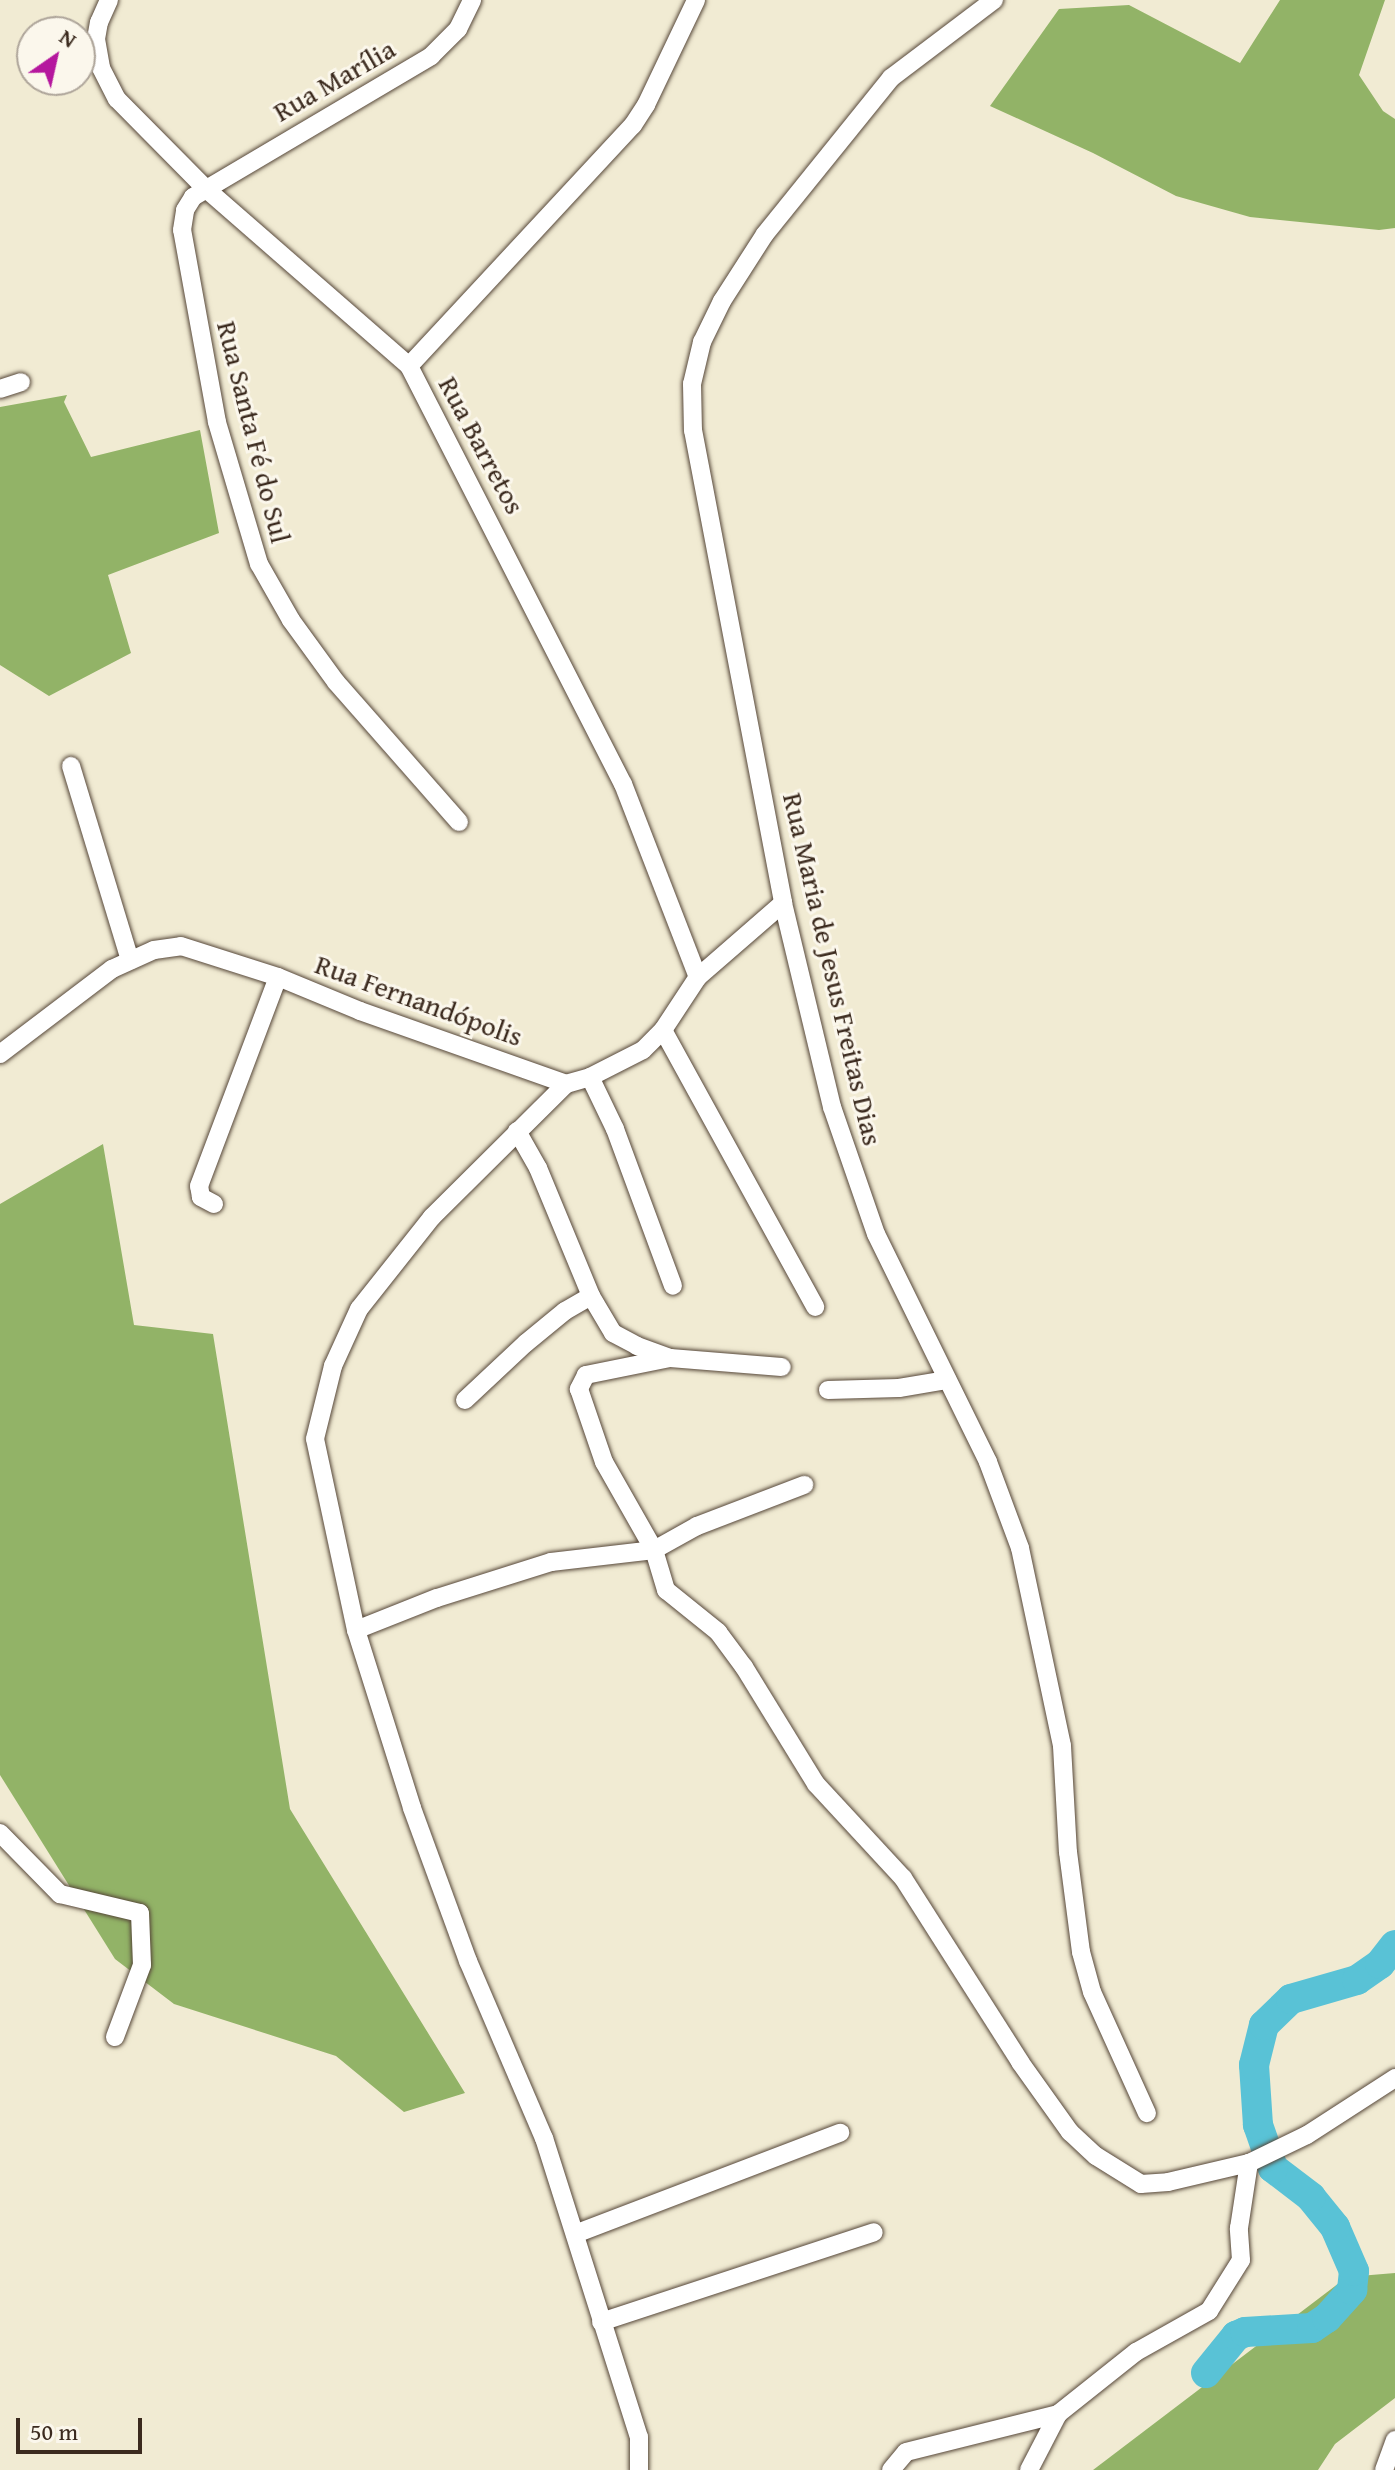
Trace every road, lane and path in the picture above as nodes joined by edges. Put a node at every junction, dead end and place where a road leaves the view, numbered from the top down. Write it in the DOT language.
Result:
graph roads {
  1 [pos="109,0"];
  2 [pos="472,0"];
  3 [pos="696,0"];
  4 [pos="994,0"];
  5 [pos="205,188"];
  6 [pos="409,366"];
  7 [pos="21,382"];
  8 [pos="0,389"];
  9 [pos="71,766"];
  10 [pos="459,822"];
  11 [pos="783,903"];
  12 [pos="130,960"];
  13 [pos="278,977"];
  14 [pos="698,977"];
  15 [pos="663,1030"];
  16 [pos="1,1051"];
  17 [pos="590,1077"];
  18 [pos="566,1084"];
  19 [pos="517,1131"];
  20 [pos="214,1204"];
  21 [pos="673,1286"];
  22 [pos="591,1296"];
  23 [pos="815,1307"];
  24 [pos="670,1358"];
  25 [pos="782,1367"];
  26 [pos="947,1380"];
  27 [pos="828,1390"];
  28 [pos="465,1400"];
  29 [pos="804,1485"];
  30 [pos="654,1550"];
  31 [pos="356,1630"];
  32 [pos="0,1833"];
  33 [pos="115,2037"];
  34 [pos="1395,2078"];
  35 [pos="1147,2113"];
  36 [pos="840,2133"];
  37 [pos="1256,2159"];
  38 [pos="874,2232"];
  39 [pos="575,2234"];
  40 [pos="601,2322"];
  41 [pos="1058,2414"];
  42 [pos="1395,2440"];
  43 [pos="639,2470"];
  44 [pos="891,2470"];
  45 [pos="1029,2470"];
  46 [pos="1384,2470"];
  1 -- 5 [label="street"];
  2 -- 5 [label="street, Rua Marília"];
  3 -- 6 [label="street, Rua Barretos"];
  4 -- 11 [label="street, Rua Maria de Jesus Freitas Dias"];
  5 -- 6 [label="street"];
  5 -- 10 [label="street, Rua Santa Fé do Sul"];
  6 -- 14 [label="street, Rua Barretos"];
  7 -- 8 [label="street"];
  9 -- 12 [label="street"];
  11 -- 14 [label="street"];
  11 -- 26 [label="street, Rua Maria de Jesus Freitas Dias"];
  12 -- 13 [label="street, Rua Fernandópolis"];
  12 -- 16 [label="street, Rua Fernandópolis"];
  13 -- 18 [label="street, Rua Fernandópolis"];
  13 -- 20 [label="street"];
  14 -- 15 [label="street"];
  15 -- 17 [label="street"];
  15 -- 23 [label="street"];
  17 -- 18 [label="street"];
  17 -- 21 [label="street"];
  18 -- 19 [label="street"];
  19 -- 22 [label="street"];
  19 -- 31 [label="street"];
  22 -- 24 [label="street"];
  22 -- 28 [label="street"];
  24 -- 25 [label="street"];
  24 -- 30 [label="street"];
  26 -- 27 [label="street"];
  26 -- 35 [label="street, Rua Maria de Jesus Freitas Dias"];
  29 -- 30 [label="street"];
  30 -- 31 [label="street"];
  30 -- 37 [label="street"];
  31 -- 39 [label="street"];
  32 -- 33 [label="street"];
  34 -- 37 [label="street"];
  36 -- 39 [label="street"];
  37 -- 41 [label="street"];
  38 -- 40 [label="street"];
  39 -- 40 [label="street"];
  40 -- 43 [label="street"];
  41 -- 44 [label="street"];
  41 -- 45 [label="street"];
  42 -- 46 [label="street"];
}
